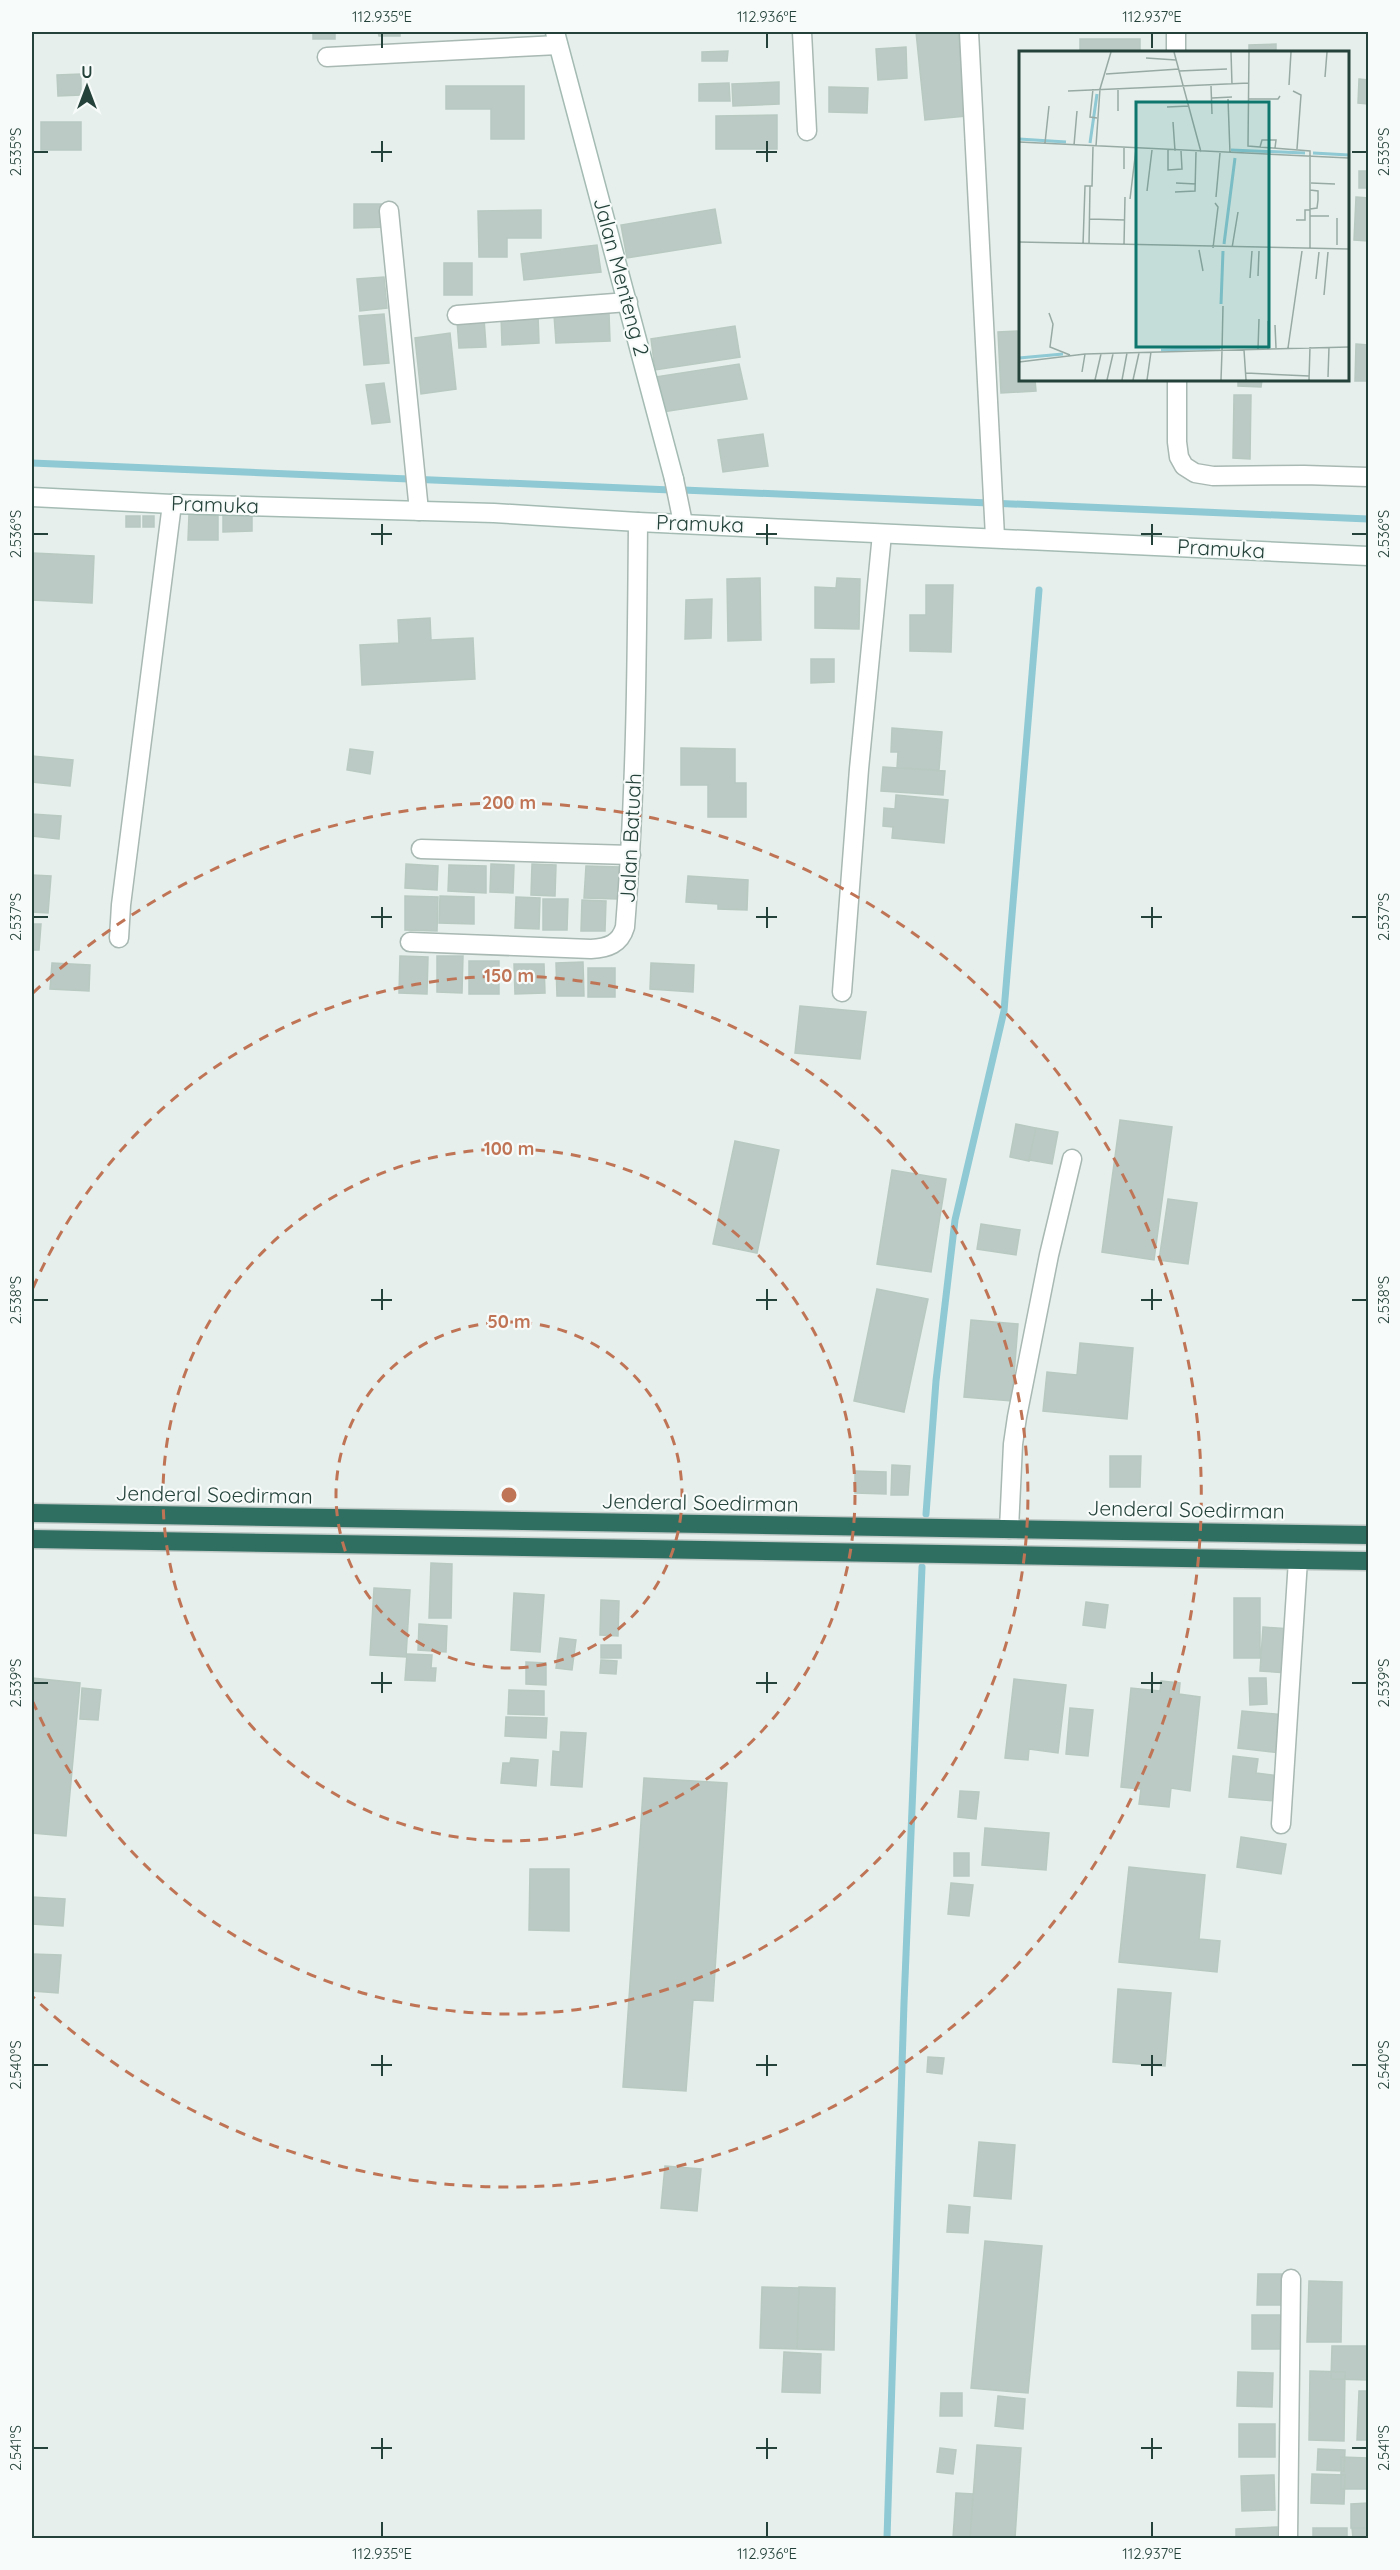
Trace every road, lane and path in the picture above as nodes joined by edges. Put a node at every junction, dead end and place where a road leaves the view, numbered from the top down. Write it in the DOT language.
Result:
graph roads {
  1 [pos="802,32"];
  2 [pos="969,32"];
  3 [pos="1176,32"];
  4 [pos="557,38"];
  5 [pos="1176,51"];
  6 [pos="327,57"];
  7 [pos="807,131"];
  8 [pos="389,211"];
  9 [pos="628,302"];
  10 [pos="458,315"];
  11 [pos="1177,381"];
  12 [pos="1368,477"];
  13 [pos="32,497"];
  14 [pos="172,504"];
  15 [pos="419,511"];
  16 [pos="638,522"];
  17 [pos="683,523"];
  18 [pos="882,534"];
  19 [pos="995,537"];
  20 [pos="1368,556"];
  21 [pos="421,849"];
  22 [pos="631,855"];
  23 [pos="119,938"];
  24 [pos="410,942"];
  25 [pos="842,992"];
  26 [pos="1072,1159"];
  27 [pos="32,1514"];
  28 [pos="574,1523"];
  29 [pos="1010,1529"];
  30 [pos="1368,1535"];
  31 [pos="32,1539"];
  32 [pos="574,1549"];
  33 [pos="1298,1560"];
  34 [pos="1368,1560"];
  35 [pos="1281,1824"];
  36 [pos="1290,2278"];
  37 [pos="1288,2538"];
  1 -- 7 [label="street"];
  2 -- 19 [label="street"];
  3 -- 5 [label="street"];
  4 -- 6 [label="street"];
  4 -- 9 [label="street, Jalan Menteng 2"];
  8 -- 15 [label="street"];
  9 -- 10 [label="street"];
  9 -- 17 [label="street, Jalan Menteng 2"];
  11 -- 12 [label="street"];
  13 -- 14 [label="street, Pramuka"];
  14 -- 15 [label="street, Pramuka"];
  14 -- 23 [label="street"];
  15 -- 16 [label="street, Pramuka"];
  16 -- 17 [label="street, Pramuka"];
  16 -- 22 [label="street, Jalan Batuah"];
  17 -- 18 [label="street, Pramuka"];
  18 -- 19 [label="street, Pramuka"];
  18 -- 25 [label="street"];
  19 -- 20 [label="street, Pramuka"];
  21 -- 22 [label="street"];
  22 -- 24 [label="street, Jalan Batuah"];
  26 -- 29 [label="street"];
  27 -- 28 [label="highway, Jenderal Soedirman"];
  28 -- 29 [label="highway, Jenderal Soedirman"];
  28 -- 32 [label="highway"];
  29 -- 30 [label="highway, Jenderal Soedirman"];
  31 -- 32 [label="highway"];
  32 -- 33 [label="highway"];
  33 -- 34 [label="highway"];
  33 -- 35 [label="street"];
  36 -- 37 [label="street"];
}
